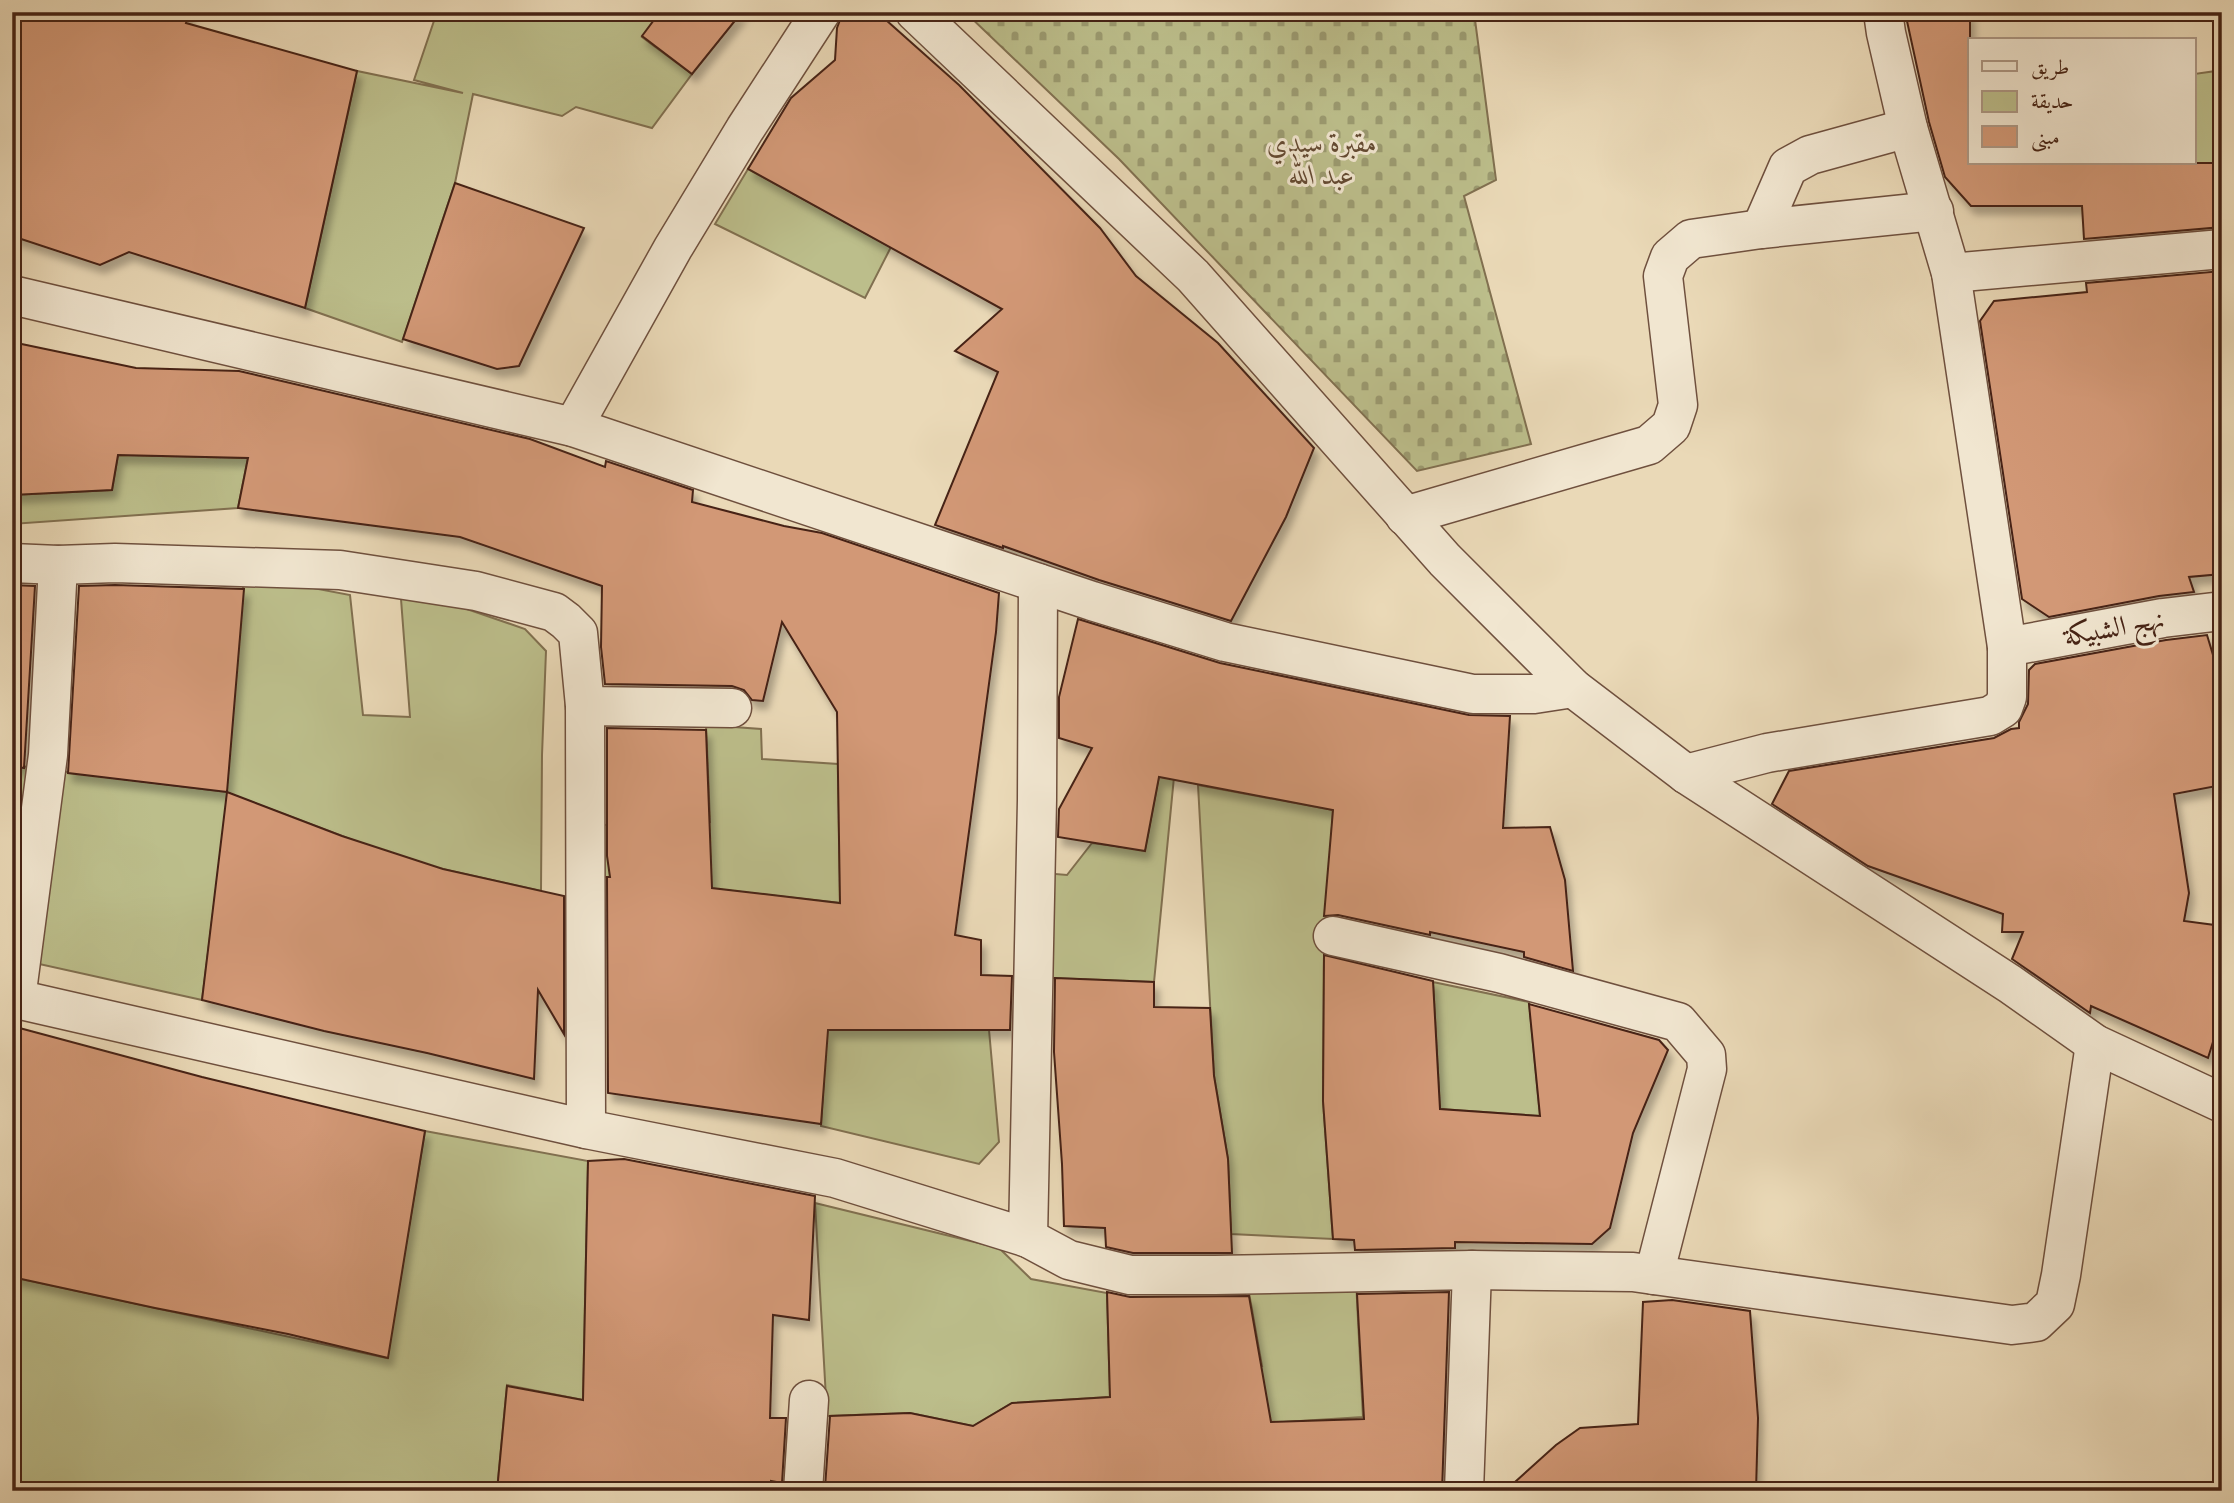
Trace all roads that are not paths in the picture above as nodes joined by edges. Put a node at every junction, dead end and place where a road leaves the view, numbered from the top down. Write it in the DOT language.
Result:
graph roads {
  1 [pos="821,12"];
  2 [pos="915,12"];
  3 [pos="1883,12"];
  4 [pos="1908,128"];
  5 [pos="1934,211"];
  6 [pos="1761,229"];
  7 [pos="2222,249"];
  8 [pos="1951,273"];
  9 [pos="12,295"];
  10 [pos="573,427"];
  11 [pos="1405,516"];
  12 [pos="12,563"];
  13 [pos="58,565"];
  14 [pos="1038,583"];
  15 [pos="2222,611"];
  16 [pos="2007,647"];
  17 [pos="1573,688"];
  18 [pos="585,706"];
  19 [pos="732,708"];
  20 [pos="1686,774"];
  21 [pos="1333,936"];
  22 [pos="14,999"];
  23 [pos="2095,1044"];
  24 [pos="2222,1103"];
  25 [pos="586,1129"];
  26 [pos="1028,1238"];
  27 [pos="1472,1270"];
  28 [pos="1654,1275"];
  29 [pos="810,1401"];
  30 [pos="803,1491"];
  31 [pos="1464,1491"];
  1 -- 10 [label="street"];
  2 -- 11 [label="street"];
  3 -- 4 [label="street"];
  4 -- 5 [label="street"];
  4 -- 6 [label="street"];
  5 -- 6 [label="street"];
  5 -- 8 [label="street"];
  6 -- 11 [label="street"];
  7 -- 8 [label="street"];
  8 -- 16 [label="street"];
  9 -- 10 [label="street"];
  10 -- 14 [label="street"];
  11 -- 17 [label="street"];
  12 -- 13 [label="street"];
  13 -- 18 [label="street"];
  13 -- 22 [label="street"];
  14 -- 17 [label="street"];
  14 -- 26 [label="street"];
  15 -- 16 [label="street, نهج الشبيكة"];
  16 -- 20 [label="street"];
  17 -- 20 [label="street"];
  18 -- 19 [label="street"];
  18 -- 25 [label="street"];
  20 -- 23 [label="street"];
  21 -- 28 [label="street"];
  22 -- 25 [label="street"];
  23 -- 24 [label="street"];
  23 -- 28 [label="street"];
  25 -- 26 [label="street"];
  26 -- 27 [label="street"];
  27 -- 28 [label="street"];
  27 -- 31 [label="street"];
  29 -- 30 [label="street"];
}
